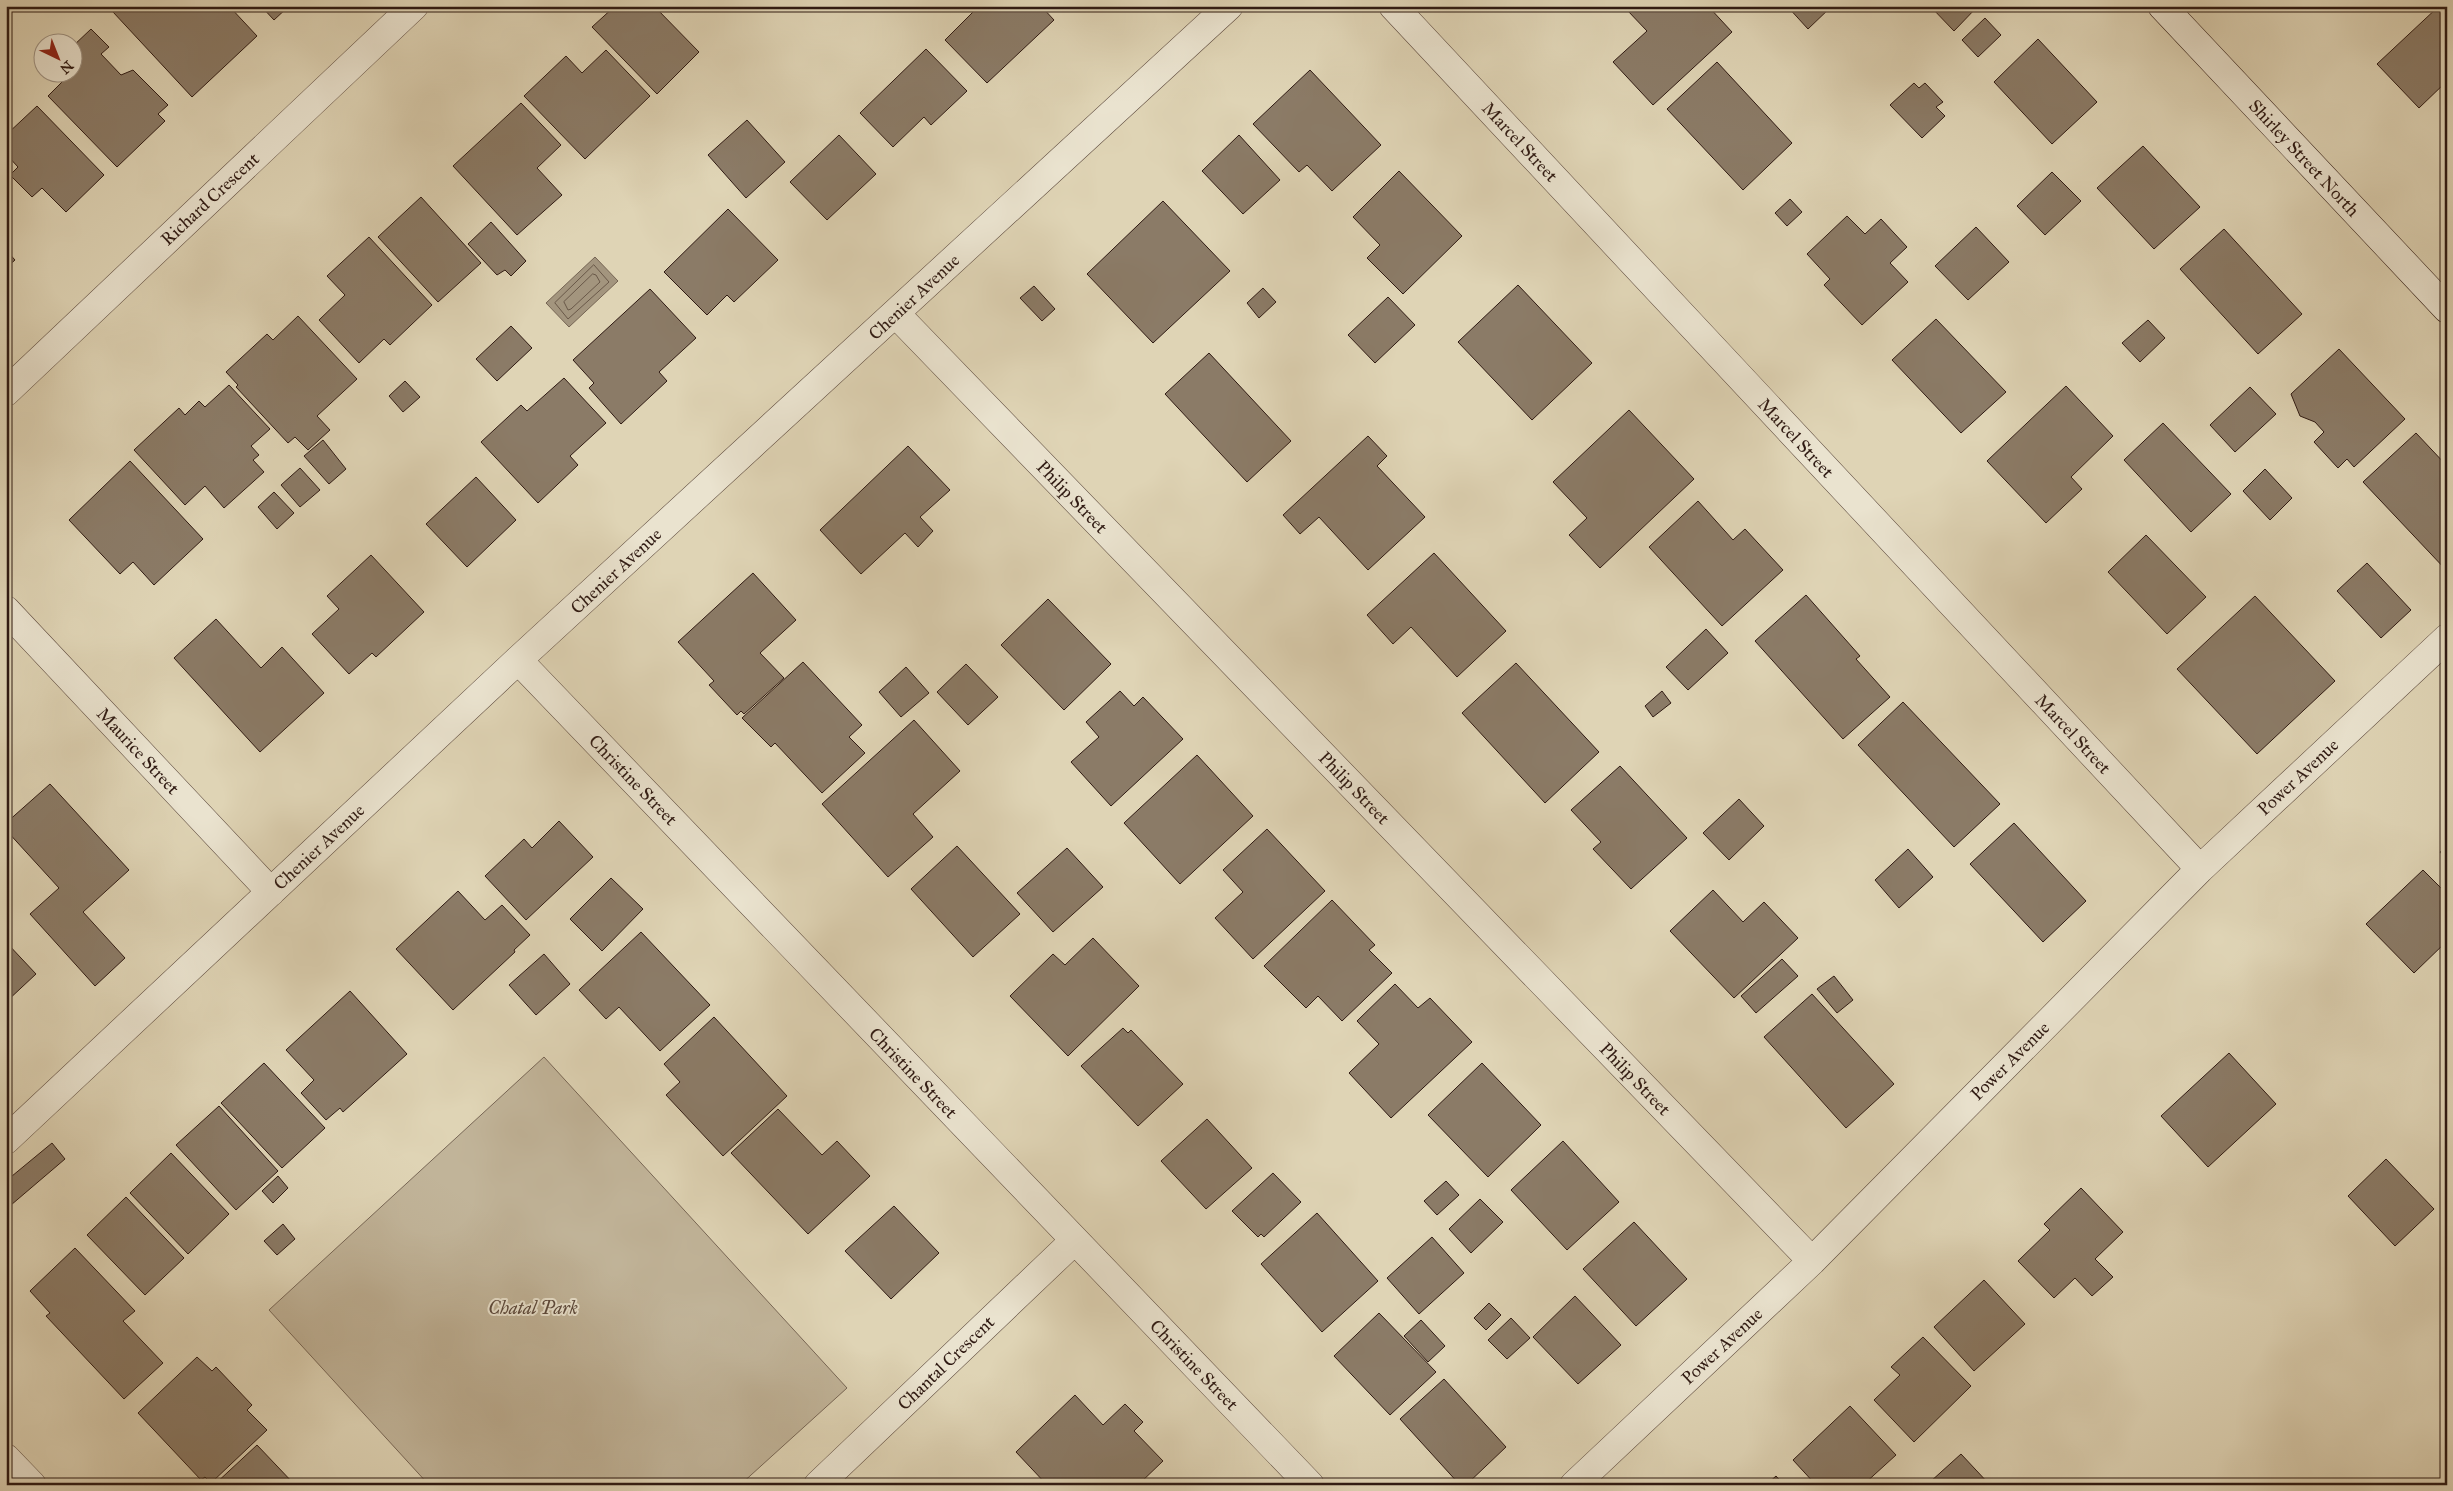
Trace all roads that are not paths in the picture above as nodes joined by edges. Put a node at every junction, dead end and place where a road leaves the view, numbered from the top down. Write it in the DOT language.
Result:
graph roads {
  1 [pos="414,6"];
  2 [pos="1229,6"];
  3 [pos="1393,6"];
  4 [pos="2162,6"];
  5 [pos="2447,309"];
  6 [pos="896,314"];
  7 [pos="6,392"];
  8 [pos="6,610"];
  9 [pos="2447,638"];
  10 [pos="518,660"];
  11 [pos="2200,869"];
  12 [pos="271,892"];
  13 [pos="6,1140"];
  14 [pos="1074,1241"];
  15 [pos="1812,1261"];
  16 [pos="6,1458"];
  17 [pos="32,1485"];
  18 [pos="818,1485"];
  19 [pos="1310,1485"];
  20 [pos="1574,1485"];
  1 -- 7 [label="street, Richard Crescent"];
  2 -- 6 [label="street, Chenier Avenue"];
  3 -- 11 [label="street, Marcel Street"];
  4 -- 5 [label="street, Shirley Street North"];
  6 -- 10 [label="street, Chenier Avenue"];
  6 -- 15 [label="street, Philip Street"];
  8 -- 12 [label="street, Maurice Street"];
  9 -- 11 [label="street, Power Avenue"];
  10 -- 12 [label="street, Chenier Avenue"];
  10 -- 14 [label="street, Christine Street"];
  11 -- 15 [label="street, Power Avenue"];
  12 -- 13 [label="street, Chenier Avenue"];
  14 -- 18 [label="street, Chantal Crescent"];
  14 -- 19 [label="street, Christine Street"];
  15 -- 20 [label="street, Power Avenue"];
  16 -- 17 [label="street"];
}
